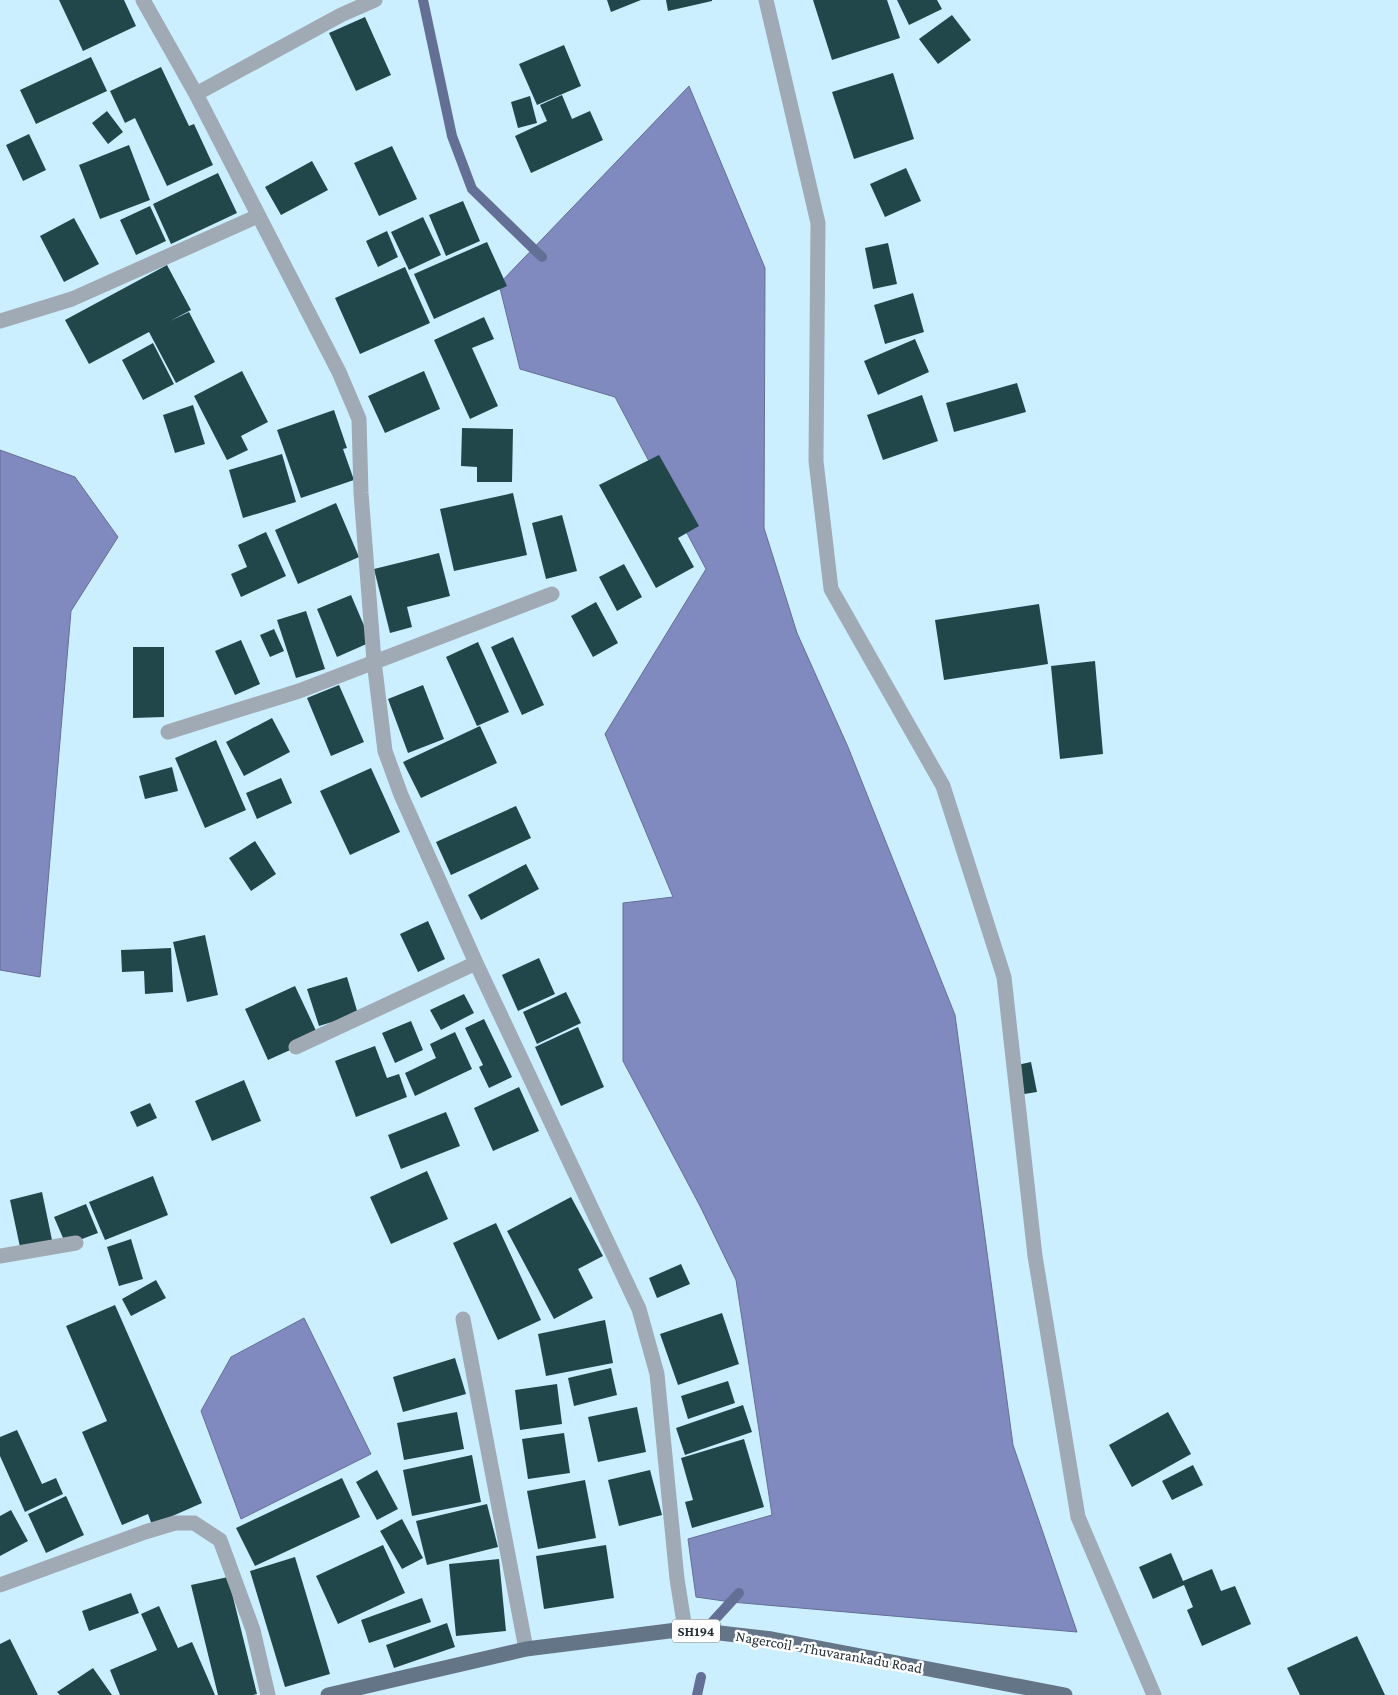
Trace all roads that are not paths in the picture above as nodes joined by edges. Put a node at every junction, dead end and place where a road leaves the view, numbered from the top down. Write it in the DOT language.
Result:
graph roads {
  1 [pos="143,0"];
  2 [pos="375,0"];
  3 [pos="766,0"];
  4 [pos="196,94"];
  5 [pos="258,216"];
  6 [pos="0,322"];
  7 [pos="552,594"];
  8 [pos="374,661"];
  9 [pos="168,732"];
  10 [pos="476,963"];
  11 [pos="296,1047"];
  12 [pos="76,1243"];
  13 [pos="0,1256"];
  14 [pos="463,1319"];
  15 [pos="0,1586"];
  16 [pos="685,1629"];
  17 [pos="526,1649"];
  18 [pos="268,1695"];
  19 [pos="328,1695"];
  20 [pos="1065,1695"];
  21 [pos="1154,1695"];
  1 -- 4 [label="street"];
  2 -- 4 [label="street"];
  3 -- 21 [label="street"];
  4 -- 5 [label="street"];
  5 -- 6 [label="street"];
  5 -- 8 [label="street"];
  7 -- 8 [label="street"];
  8 -- 9 [label="street"];
  8 -- 10 [label="street"];
  10 -- 11 [label="street"];
  10 -- 16 [label="street"];
  12 -- 13 [label="street"];
  14 -- 17 [label="street"];
  15 -- 18 [label="street"];
  16 -- 17 [label="main road, Nagercoil - Thuvarankadu Road / SH194"];
  16 -- 20 [label="main road, Nagercoil - Thuvarankadu Road / SH194"];
  17 -- 19 [label="main road, Nagercoil - Thuvarankadu Road / SH194"];
}
